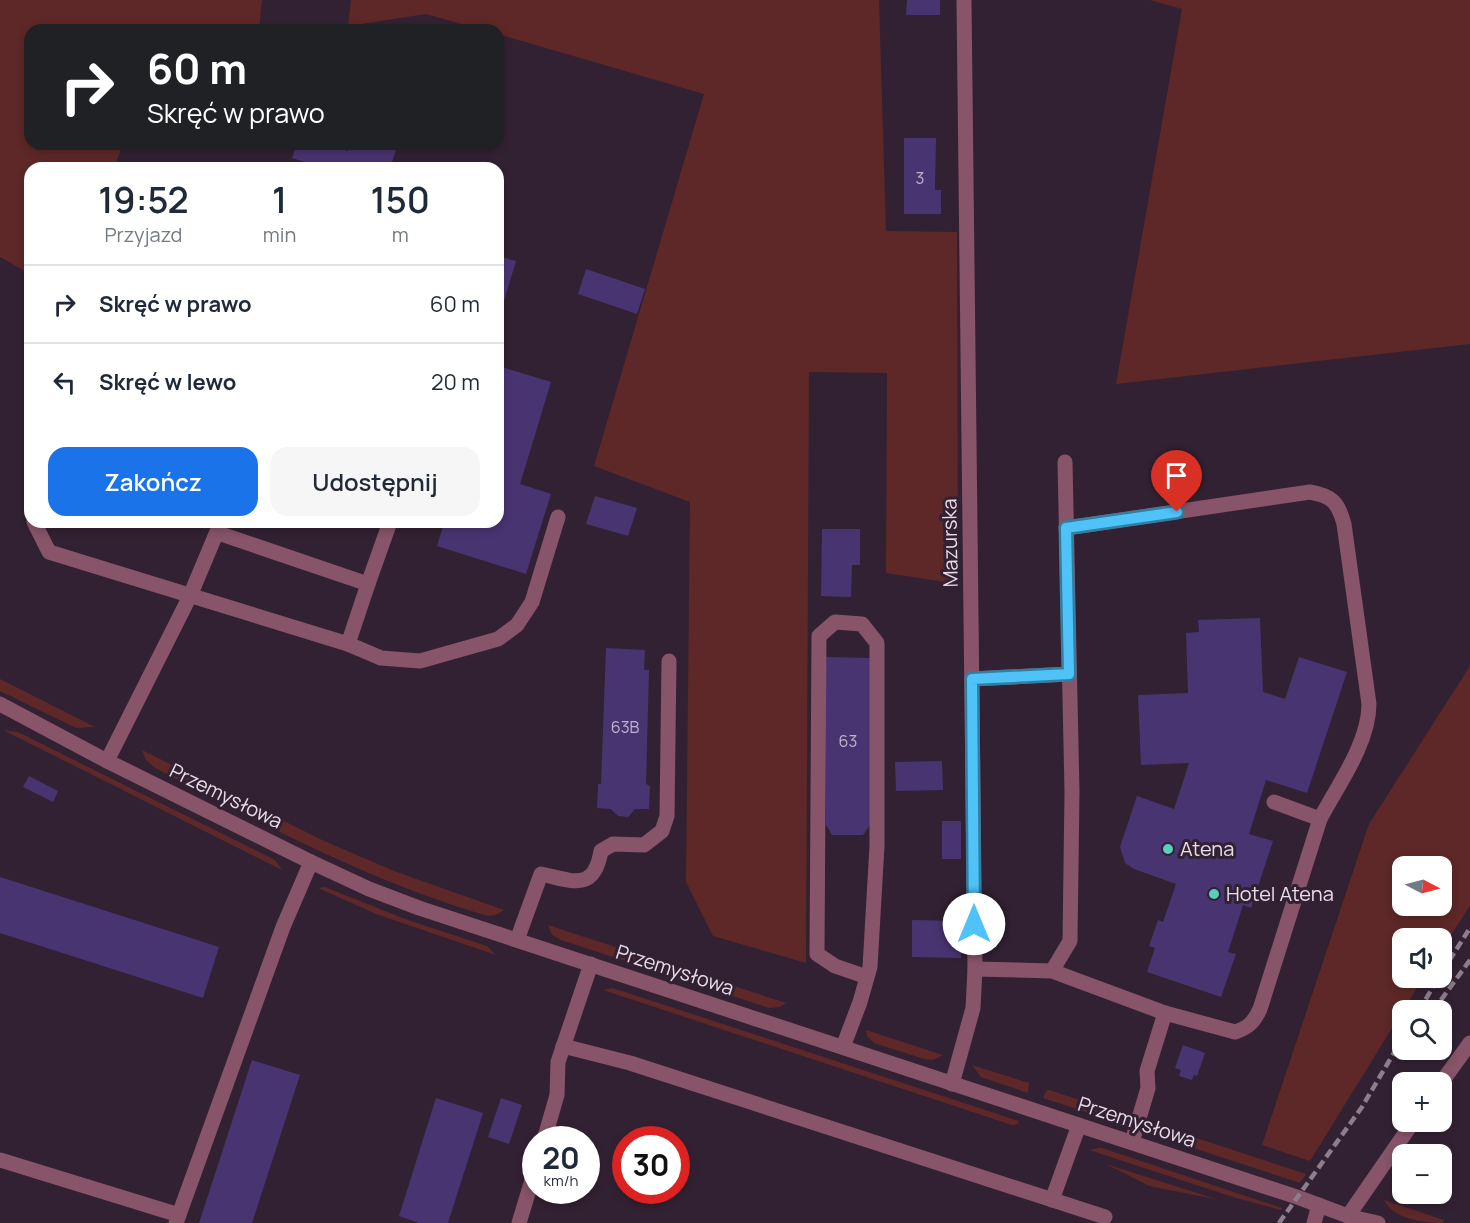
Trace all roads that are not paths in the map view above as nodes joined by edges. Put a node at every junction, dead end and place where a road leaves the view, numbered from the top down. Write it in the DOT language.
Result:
graph roads {
  1 [pos="964,0"];
  2 [pos="1065,462"];
  3 [pos="558,517"];
  4 [pos="37,528"];
  5 [pos="219,528"];
  6 [pos="388,528"];
  7 [pos="1066,528"];
  8 [pos="368,584"];
  9 [pos="190,596"];
  10 [pos="348,644"];
  11 [pos="669,661"];
  12 [pos="1069,674"];
  13 [pos="972,679"];
  14 [pos="0,704"];
  15 [pos="107,761"];
  16 [pos="1274,802"];
  17 [pos="1320,819"];
  18 [pos="311,862"];
  19 [pos="517,940"];
  20 [pos="591,964"];
  21 [pos="975,969"];
  22 [pos="1052,971"];
  23 [pos="867,977"];
  24 [pos="1165,1013"];
  25 [pos="1470,1043"];
  26 [pos="563,1046"];
  27 [pos="843,1047"];
  28 [pos="1449,1072"];
  29 [pos="952,1084"];
  30 [pos="1079,1125"];
  31 [pos="548,1126"];
  32 [pos="1407,1132"];
  33 [pos="1132,1142"];
  34 [pos="0,1161"];
  35 [pos="1052,1200"];
  36 [pos="525,1204"];
  37 [pos="1319,1205"];
  38 [pos="1105,1217"];
  39 [pos="178,1219"];
  40 [pos="1353,1219"];
  41 [pos="519,1223"];
  42 [pos="1314,1223"];
  43 [pos="1378,1223"];
  1 -- 13 [label="street, Mazurska"];
  2 -- 7 [label="street"];
  3 -- 10 [label="street"];
  4 -- 9 [label="street"];
  5 -- 8 [label="street"];
  5 -- 9 [label="street"];
  6 -- 8 [label="street"];
  7 -- 12 [label="street"];
  7 -- 17 [label="street"];
  8 -- 10 [label="street"];
  9 -- 10 [label="street"];
  9 -- 15 [label="street"];
  11 -- 19 [label="street"];
  12 -- 13 [label="street"];
  12 -- 22 [label="street"];
  13 -- 21 [label="street, Mazurska"];
  14 -- 15 [label="street, Przemysłowa"];
  15 -- 18 [label="street, Przemysłowa"];
  16 -- 17 [label="street"];
  17 -- 24 [label="street"];
  18 -- 19 [label="street, Przemysłowa"];
  18 -- 39 [label="street"];
  19 -- 20 [label="street, Przemysłowa"];
  20 -- 26 [label="street"];
  20 -- 27 [label="street, Przemysłowa"];
  21 -- 22 [label="street"];
  21 -- 29 [label="street, Mazurska"];
  22 -- 24 [label="street"];
  23 -- 23 [label="street"];
  23 -- 27 [label="street"];
  24 -- 33 [label="street"];
  25 -- 28 [label="street"];
  26 -- 31 [label="street"];
  26 -- 35 [label="street"];
  27 -- 29 [label="street, Przemysłowa"];
  29 -- 30 [label="street, Przemysłowa"];
  30 -- 33 [label="street, Przemysłowa"];
  30 -- 35 [label="street"];
  32 -- 40 [label="street"];
  33 -- 37 [label="street, Przemysłowa"];
  34 -- 39 [label="street"];
  35 -- 38 [label="street"];
  36 -- 41 [label="street"];
  37 -- 40 [label="street, Przemysłowa"];
  37 -- 42 [label="street"];
  40 -- 43 [label="street, Przemysłowa"];
}
